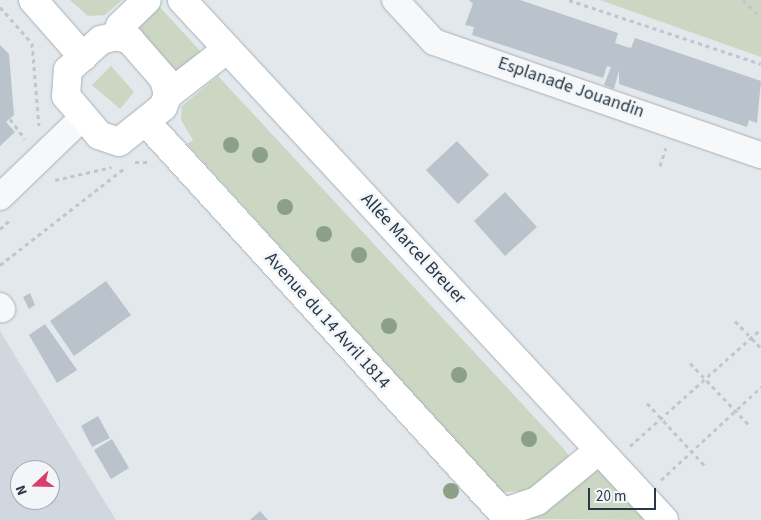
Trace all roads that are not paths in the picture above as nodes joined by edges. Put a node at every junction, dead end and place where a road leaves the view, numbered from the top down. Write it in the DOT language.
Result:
graph roads {
  1 [pos="32,0"];
  2 [pos="147,0"];
  3 [pos="182,0"];
  4 [pos="395,0"];
  5 [pos="117,36"];
  6 [pos="227,49"];
  7 [pos="83,56"];
  8 [pos="168,95"];
  9 [pos="84,117"];
  10 [pos="146,122"];
  11 [pos="761,155"];
  12 [pos="7,207"];
  13 [pos="605,457"];
  14 [pos="653,513"];
  15 [pos="505,516"];
  1 -- 7 [label="main road"];
  2 -- 5 [label="main road"];
  3 -- 6 [label="main road, Allée Marcel Breuer"];
  4 -- 11 [label="street, Esplanade Jouandin"];
  5 -- 7 [label="main road"];
  5 -- 8 [label="main road"];
  6 -- 8 [label="main road"];
  6 -- 13 [label="main road, Allée Marcel Breuer"];
  7 -- 9 [label="main road"];
  8 -- 10 [label="main road"];
  9 -- 10 [label="main road"];
  9 -- 12 [label="street"];
  10 -- 15 [label="main road, Avenue du 14 Avril 1814"];
  13 -- 14 [label="main road, Allée Marcel Breuer"];
  13 -- 15 [label="main road"];
}
